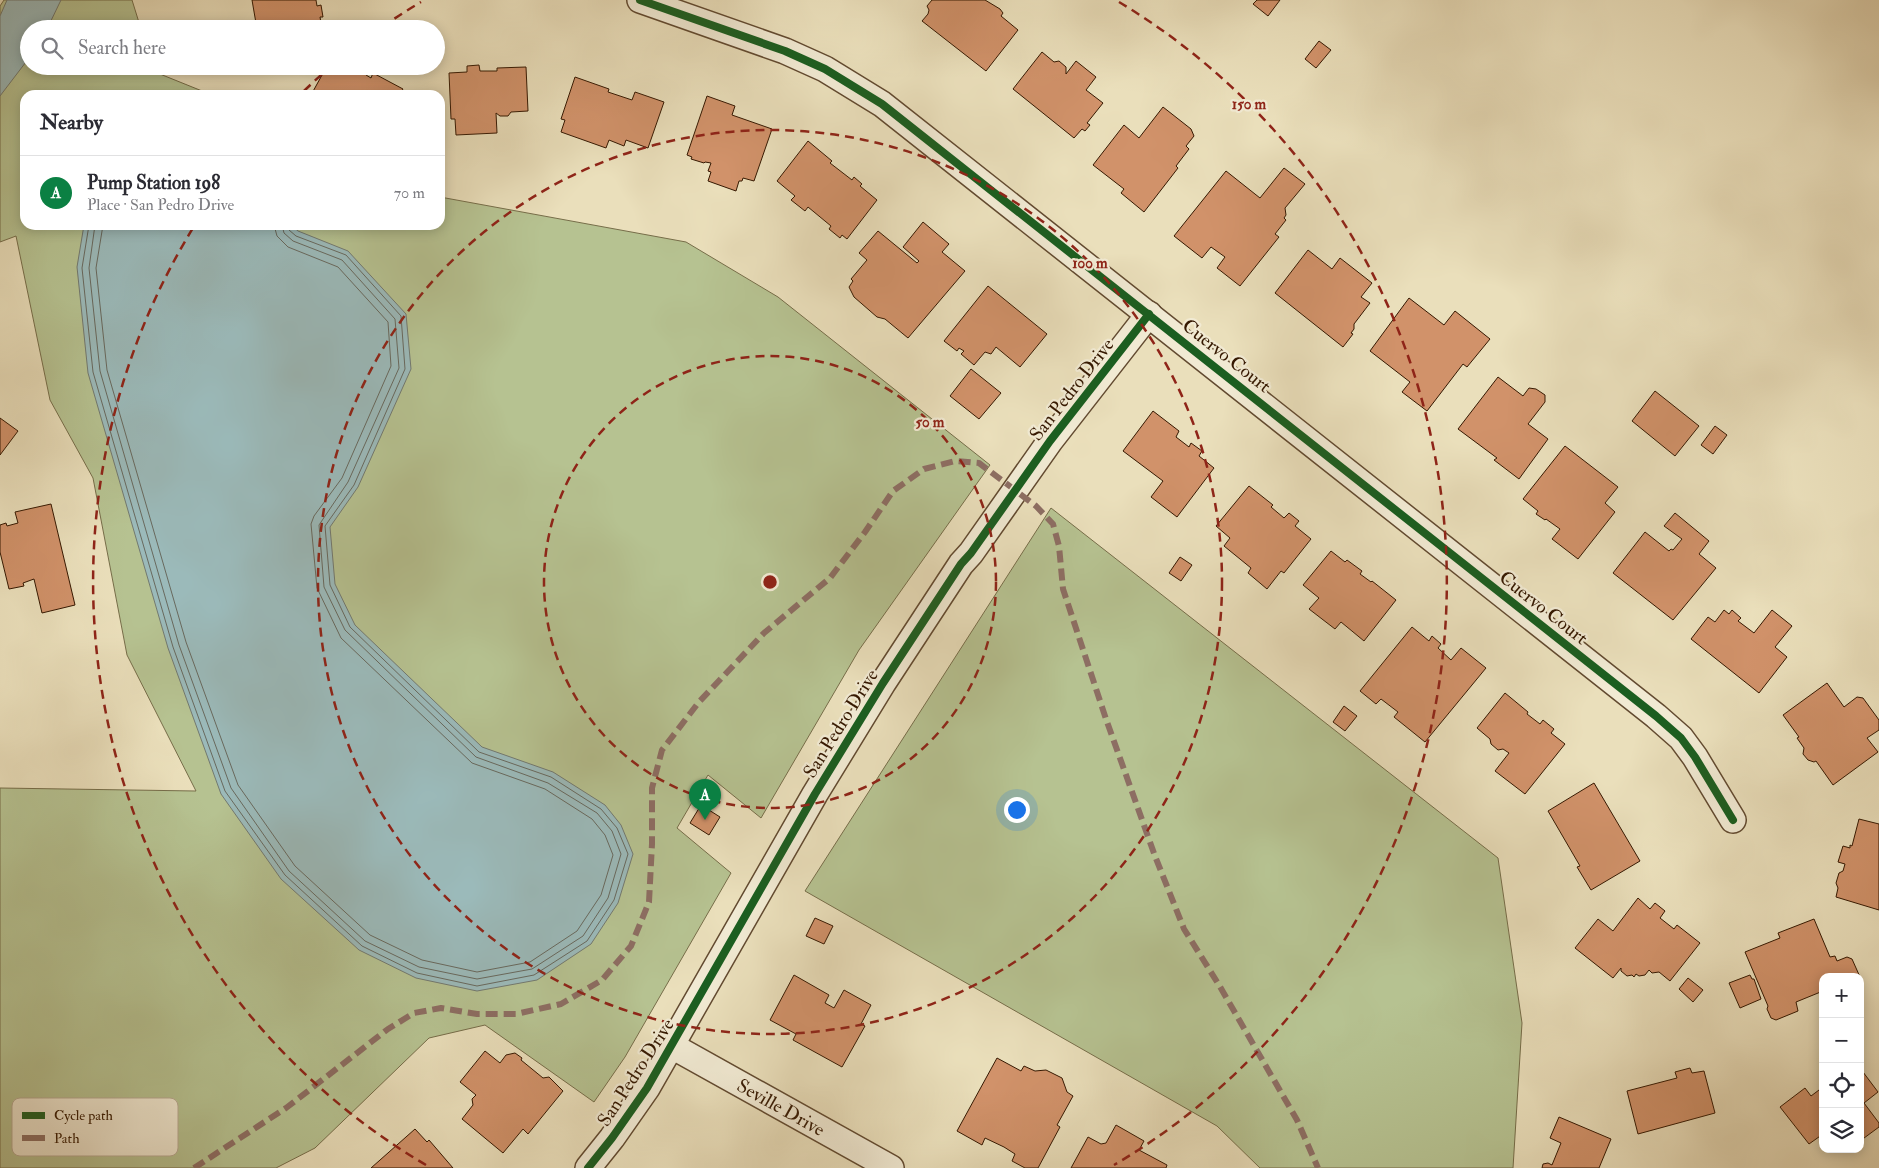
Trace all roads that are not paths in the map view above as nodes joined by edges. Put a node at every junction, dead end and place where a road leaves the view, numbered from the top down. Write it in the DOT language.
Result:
graph roads {
  1 [pos="640,0"];
  2 [pos="1149,314"];
  3 [pos="1733,820"];
  4 [pos="672,1046"];
  5 [pos="588,1168"];
  6 [pos="891,1168"];
  1 -- 2 [label="street, Cuervo Court"];
  2 -- 3 [label="street, Cuervo Court"];
  2 -- 4 [label="street, San Pedro Drive"];
  4 -- 5 [label="street, San Pedro Drive"];
  4 -- 6 [label="street, Seville Drive"];
}
